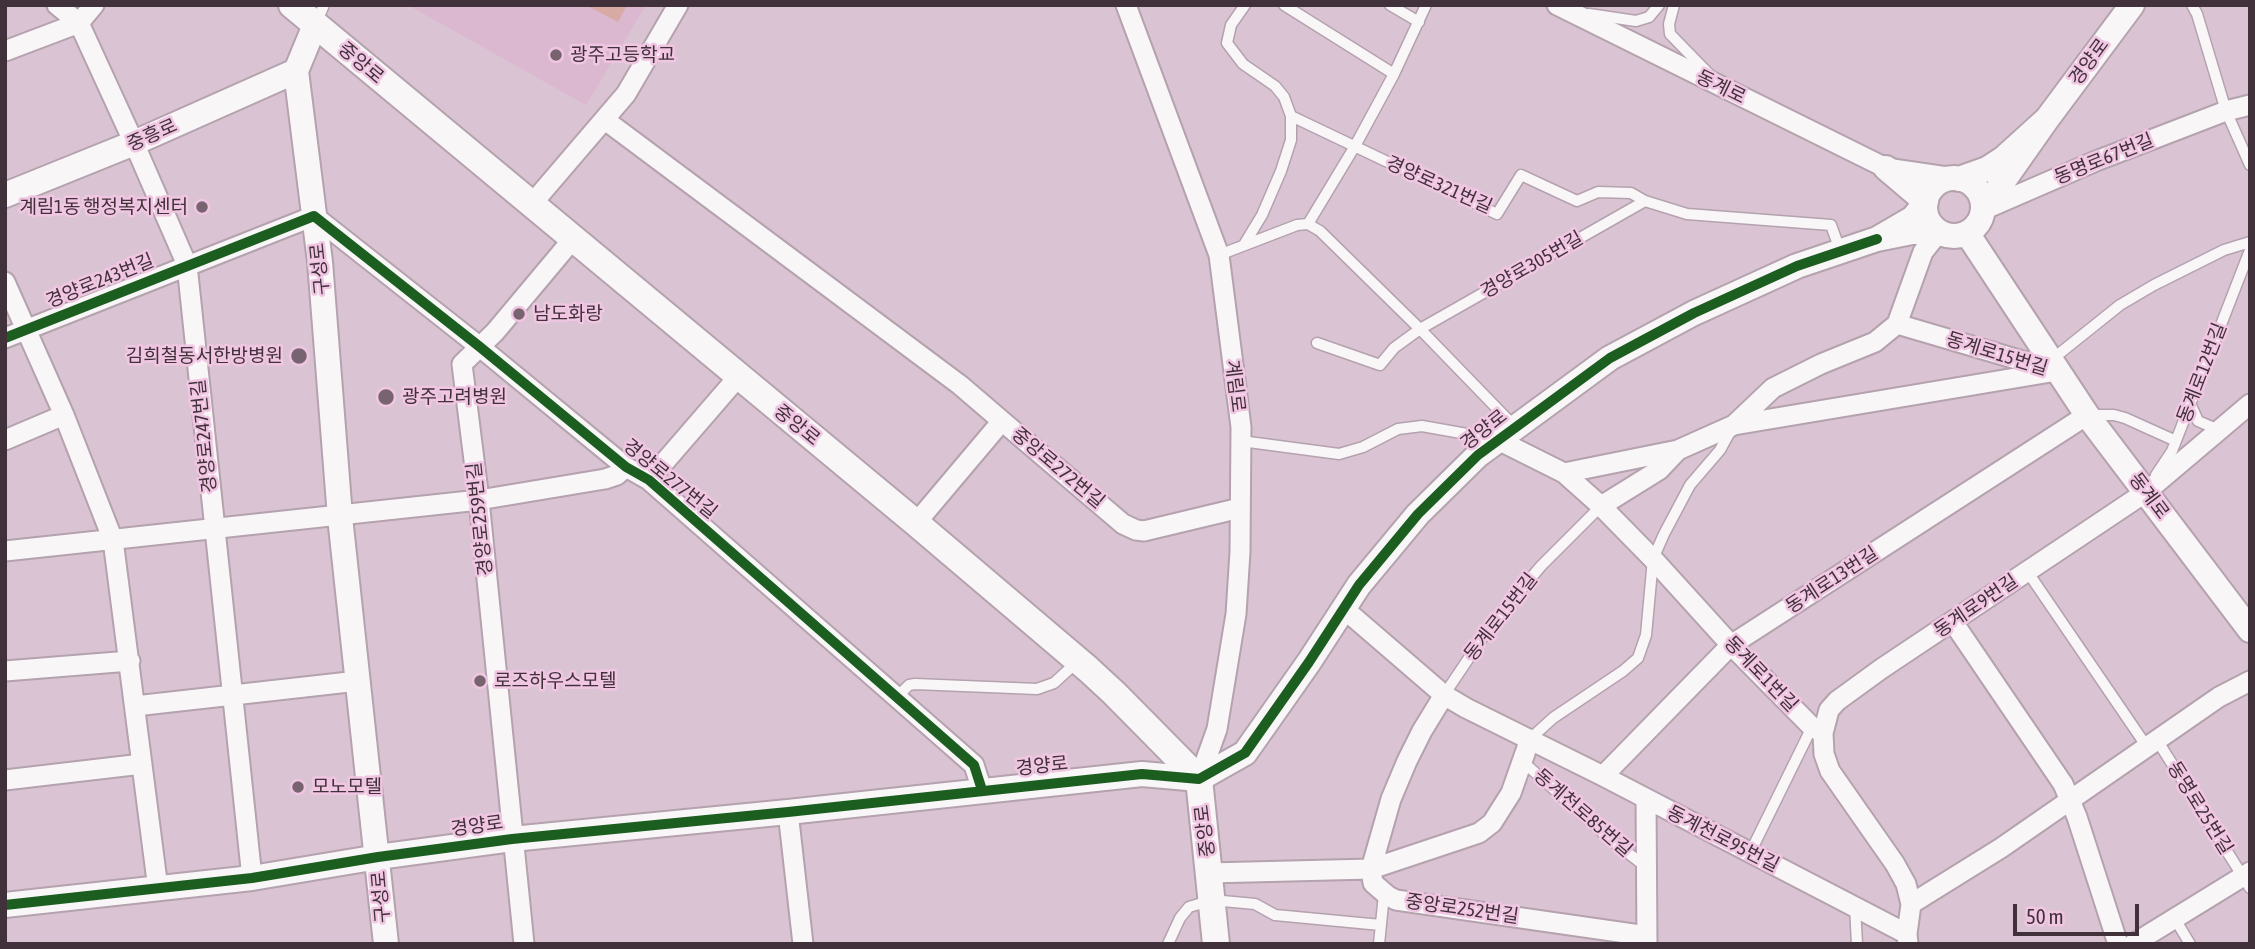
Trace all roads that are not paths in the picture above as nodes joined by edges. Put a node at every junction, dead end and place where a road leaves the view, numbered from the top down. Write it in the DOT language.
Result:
graph roads {
  1 [pos="57,5"];
  2 [pos="94,5"];
  3 [pos="292,5"];
  4 [pos="678,5"];
  5 [pos="1245,5"];
  6 [pos="1284,5"];
  7 [pos="1390,5"];
  8 [pos="1426,5"];
  9 [pos="1659,5"];
  10 [pos="1674,5"];
  11 [pos="2132,5"];
  12 [pos="2192,5"];
  13 [pos="1130,7"];
  14 [pos="1560,7"];
  15 [pos="320,15"];
  16 [pos="1419,22"];
  17 [pos="79,23"];
  18 [pos="5,51"];
  19 [pos="296,71"];
  20 [pos="1394,74"];
  21 [pos="1725,88"];
  22 [pos="2250,105"];
  23 [pos="2226,111"];
  24 [pos="1291,116"];
  25 [pos="2047,119"];
  26 [pos="605,120"];
  27 [pos="134,143"];
  28 [pos="1355,146"];
  29 [pos="2250,166"];
  30 [pos="1886,169"];
  31 [pos="1957,178"];
  32 [pos="5,195"];
  33 [pos="1645,201"];
  34 [pos="1926,202"];
  35 [pos="531,205"];
  36 [pos="1983,210"];
  37 [pos="314,216"];
  38 [pos="1308,224"];
  39 [pos="1939,232"];
  40 [pos="1967,233"];
  41 [pos="1877,239"];
  42 [pos="572,240"];
  43 [pos="2250,242"];
  44 [pos="1245,244"];
  45 [pos="2250,250"];
  46 [pos="1840,251"];
  47 [pos="1219,255"];
  48 [pos="187,265"];
  49 [pos="5,282"];
  50 [pos="1897,324"];
  51 [pos="1420,329"];
  52 [pos="26,330"];
  53 [pos="5,338"];
  54 [pos="1317,343"];
  55 [pos="480,347"];
  56 [pos="2053,366"];
  57 [pos="738,377"];
  58 [pos="2190,403"];
  59 [pos="2250,404"];
  60 [pos="64,415"];
  61 [pos="2087,415"];
  62 [pos="1002,421"];
  63 [pos="1734,425"];
  64 [pos="2220,430"];
  65 [pos="1507,433"];
  66 [pos="5,440"];
  67 [pos="1241,441"];
  68 [pos="2176,441"];
  69 [pos="1678,450"];
  70 [pos="626,467"];
  71 [pos="1564,474"];
  72 [pos="649,480"];
  73 [pos="2146,492"];
  74 [pos="478,500"];
  75 [pos="1601,506"];
  76 [pos="1240,508"];
  77 [pos="340,517"];
  78 [pos="916,523"];
  79 [pos="214,529"];
  80 [pos="113,540"];
  81 [pos="5,551"];
  82 [pos="1653,559"];
  83 [pos="2027,571"];
  84 [pos="1343,608"];
  85 [pos="1953,622"];
  86 [pos="2250,630"];
  87 [pos="1731,645"];
  88 [pos="130,661"];
  89 [pos="1079,661"];
  90 [pos="5,671"];
  91 [pos="358,681"];
  92 [pos="2250,681"];
  93 [pos="232,695"];
  94 [pos="1444,695"];
  95 [pos="897,697"];
  96 [pos="135,706"];
  97 [pos="1817,730"];
  98 [pos="1530,739"];
  99 [pos="2152,743"];
  100 [pos="1522,761"];
  101 [pos="142,764"];
  102 [pos="1603,776"];
  103 [pos="1199,779"];
  104 [pos="5,780"];
  105 [pos="982,790"];
  106 [pos="1646,799"];
  107 [pos="2070,799"];
  108 [pos="788,812"];
  109 [pos="512,839"];
  110 [pos="1750,853"];
  111 [pos="378,857"];
  112 [pos="1645,866"];
  113 [pos="1371,869"];
  114 [pos="1209,873"];
  115 [pos="252,878"];
  116 [pos="2247,879"];
  117 [pos="158,889"];
  118 [pos="1384,893"];
  119 [pos="1212,900"];
  120 [pos="1911,904"];
  121 [pos="5,905"];
  122 [pos="1855,906"];
  123 [pos="2175,919"];
  124 [pos="1381,925"];
  125 [pos="1907,939"];
  126 [pos="1647,940"];
  127 [pos="386,944"];
  128 [pos="524,944"];
  129 [pos="803,944"];
  130 [pos="1168,944"];
  131 [pos="1216,944"];
  132 [pos="1379,944"];
  133 [pos="1857,944"];
  134 [pos="2118,944"];
  135 [pos="2133,944"];
  136 [pos="2190,944"];
  1 -- 17 [label="street"];
  2 -- 17 [label="street"];
  3 -- 15 [label="main road, 중앙로"];
  4 -- 26 [label="street"];
  5 -- 24 [label="lane"];
  6 -- 20 [label="lane"];
  7 -- 16 [label="lane"];
  8 -- 16 [label="lane"];
  9 -- 14 [label="lane"];
  10 -- 21 [label="lane"];
  11 -- 25 [label="street, 경양로"];
  12 -- 23 [label="lane"];
  13 -- 47 [label="street, 계림로"];
  14 -- 21 [label="street, 동계로"];
  15 -- 19 [label="street, 구성로"];
  15 -- 35 [label="main road, 중앙로"];
  16 -- 20 [label="lane"];
  17 -- 18 [label="street"];
  17 -- 27 [label="street, 경양로247번길"];
  19 -- 27 [label="street, 중흥로"];
  19 -- 37 [label="street, 구성로"];
  20 -- 28 [label="lane"];
  21 -- 30 [label="street, 동계로"];
  22 -- 23 [label="street, 동명로67번길"];
  23 -- 29 [label="lane"];
  23 -- 36 [label="street, 동명로67번길"];
  24 -- 28 [label="lane, 경양로321번길"];
  24 -- 44 [label="lane"];
  25 -- 31 [label="street, 경양로"];
  25 -- 36 [label="street, 경양로"];
  26 -- 35 [label="street"];
  26 -- 62 [label="street"];
  27 -- 32 [label="street, 중흥로"];
  27 -- 48 [label="street, 경양로247번길"];
  28 -- 33 [label="lane, 경양로321번길"];
  28 -- 38 [label="lane"];
  30 -- 31 [label="street, 동계로"];
  30 -- 34 [label="street"];
  31 -- 34 [label="street, 경양로"];
  31 -- 36 [label="street"];
  33 -- 46 [label="lane, 경양로321번길"];
  33 -- 51 [label="lane, 경양로305번길"];
  34 -- 39 [label="street"];
  34 -- 41 [label="street, 경양로"];
  35 -- 42 [label="main road, 중앙로"];
  36 -- 40 [label="street, 경양로"];
  37 -- 48 [label="street, 경양로243번길"];
  37 -- 55 [label="street, 경양로277번길"];
  37 -- 77 [label="street, 구성로"];
  38 -- 44 [label="lane"];
  38 -- 51 [label="lane"];
  39 -- 40 [label="street"];
  39 -- 41 [label="street"];
  39 -- 50 [label="street"];
  40 -- 56 [label="street, 동계로"];
  41 -- 46 [label="street, 경양로"];
  42 -- 55 [label="street, 경양로259번길"];
  42 -- 57 [label="main road, 중앙로"];
  43 -- 56 [label="lane"];
  44 -- 47 [label="lane"];
  45 -- 58 [label="lane, 동계로12번길"];
  46 -- 65 [label="street, 경양로"];
  47 -- 67 [label="street, 계림로"];
  48 -- 52 [label="street, 경양로243번길"];
  48 -- 79 [label="street, 경양로247번길"];
  49 -- 52 [label="street"];
  50 -- 56 [label="street, 동계로15번길"];
  50 -- 63 [label="street, 동계로15번길"];
  51 -- 54 [label="lane, 경양로305번길"];
  51 -- 65 [label="lane"];
  52 -- 53 [label="street, 경양로243번길"];
  52 -- 60 [label="street"];
  55 -- 70 [label="street, 경양로277번길"];
  55 -- 74 [label="street, 경양로259번길"];
  56 -- 61 [label="street, 동계로"];
  56 -- 63 [label="street, 동계로15번길"];
  57 -- 72 [label="street"];
  57 -- 78 [label="main road, 중앙로"];
  58 -- 64 [label="lane"];
  58 -- 68 [label="lane, 동계로12번길"];
  59 -- 64 [label="street, 동계로9번길"];
  60 -- 66 [label="street"];
  60 -- 80 [label="street"];
  61 -- 68 [label="lane"];
  61 -- 73 [label="street, 동계로"];
  61 -- 87 [label="street, 동계로13번길"];
  62 -- 76 [label="street, 중앙로272번길"];
  62 -- 78 [label="street, 중앙로272번길"];
  63 -- 69 [label="street, 동계로15번길"];
  63 -- 82 [label="lane, 동계로15번길"];
  64 -- 73 [label="street, 동계로9번길"];
  65 -- 67 [label="lane, 경양로"];
  65 -- 71 [label="street, 동계로1번길"];
  65 -- 84 [label="street, 경양로"];
  67 -- 76 [label="street, 계림로"];
  68 -- 73 [label="lane, 동계로12번길"];
  69 -- 71 [label="street"];
  69 -- 75 [label="street, 동계로15번길"];
  70 -- 72 [label="street, 경양로277번길"];
  70 -- 74 [label="street"];
  71 -- 75 [label="street, 동계로1번길"];
  72 -- 95 [label="street, 경양로277번길"];
  73 -- 83 [label="street, 동계로9번길"];
  73 -- 86 [label="street, 동계로"];
  74 -- 77 [label="street"];
  74 -- 109 [label="street, 경양로259번길"];
  75 -- 82 [label="street, 동계로1번길"];
  75 -- 94 [label="lane, 동계로15번길"];
  76 -- 103 [label="street, 계림로"];
  77 -- 79 [label="street"];
  77 -- 91 [label="street, 구성로"];
  78 -- 89 [label="main road, 중앙로"];
  79 -- 80 [label="street"];
  79 -- 93 [label="street, 경양로247번길"];
  80 -- 81 [label="street"];
  80 -- 88 [label="street"];
  82 -- 87 [label="street, 동계로1번길"];
  82 -- 98 [label="lane"];
  83 -- 85 [label="street, 동계로9번길"];
  83 -- 99 [label="lane"];
  84 -- 94 [label="street, 동계천로95번길"];
  84 -- 103 [label="street, 경양로"];
  85 -- 97 [label="street, 동계로9번길"];
  85 -- 107 [label="street"];
  87 -- 97 [label="street, 동계로1번길"];
  87 -- 102 [label="street, 동계로13번길"];
  88 -- 90 [label="street"];
  88 -- 96 [label="street"];
  89 -- 95 [label="lane"];
  89 -- 103 [label="main road, 중앙로"];
  91 -- 93 [label="street"];
  91 -- 111 [label="street, 구성로"];
  92 -- 99 [label="street"];
  93 -- 96 [label="street"];
  93 -- 115 [label="street, 경양로247번길"];
  94 -- 98 [label="street, 동계천로95번길"];
  94 -- 113 [label="street"];
  95 -- 105 [label="street, 경양로277번길"];
  96 -- 101 [label="street"];
  97 -- 110 [label="lane"];
  97 -- 120 [label="street"];
  98 -- 100 [label="street"];
  98 -- 102 [label="street, 동계천로95번길"];
  99 -- 107 [label="street"];
  99 -- 116 [label="lane, 동명로25번길"];
  100 -- 112 [label="lane, 동계천로85번길"];
  100 -- 113 [label="street"];
  101 -- 104 [label="street"];
  101 -- 117 [label="street"];
  102 -- 106 [label="street, 동계천로95번길"];
  103 -- 105 [label="street, 경양로"];
  103 -- 114 [label="main road, 중앙로"];
  105 -- 108 [label="street, 경양로"];
  106 -- 110 [label="street, 동계천로95번길"];
  106 -- 112 [label="street, 동계천로85번길"];
  107 -- 120 [label="street"];
  107 -- 134 [label="street"];
  108 -- 109 [label="street, 경양로"];
  108 -- 129 [label="street"];
  109 -- 111 [label="street, 경양로"];
  109 -- 128 [label="street, 경양로259번길"];
  110 -- 122 [label="street, 동계천로95번길"];
  111 -- 115 [label="street, 경양로"];
  111 -- 127 [label="street, 구성로"];
  112 -- 126 [label="street, 동계천로85번길"];
  113 -- 114 [label="street"];
  113 -- 118 [label="street, 중앙로252번길"];
  114 -- 119 [label="main road, 중앙로"];
  115 -- 117 [label="street, 경양로"];
  116 -- 123 [label="street, 동명로25번길"];
  117 -- 121 [label="street, 경양로"];
  118 -- 124 [label="lane"];
  118 -- 126 [label="street, 중앙로252번길"];
  119 -- 124 [label="lane"];
  119 -- 130 [label="lane"];
  119 -- 131 [label="main road, 중앙로"];
  120 -- 125 [label="street"];
  122 -- 125 [label="street, 동계천로95번길"];
  122 -- 133 [label="lane"];
  123 -- 135 [label="street, 동명로25번길"];
  123 -- 136 [label="lane"];
  124 -- 132 [label="lane"];
}
